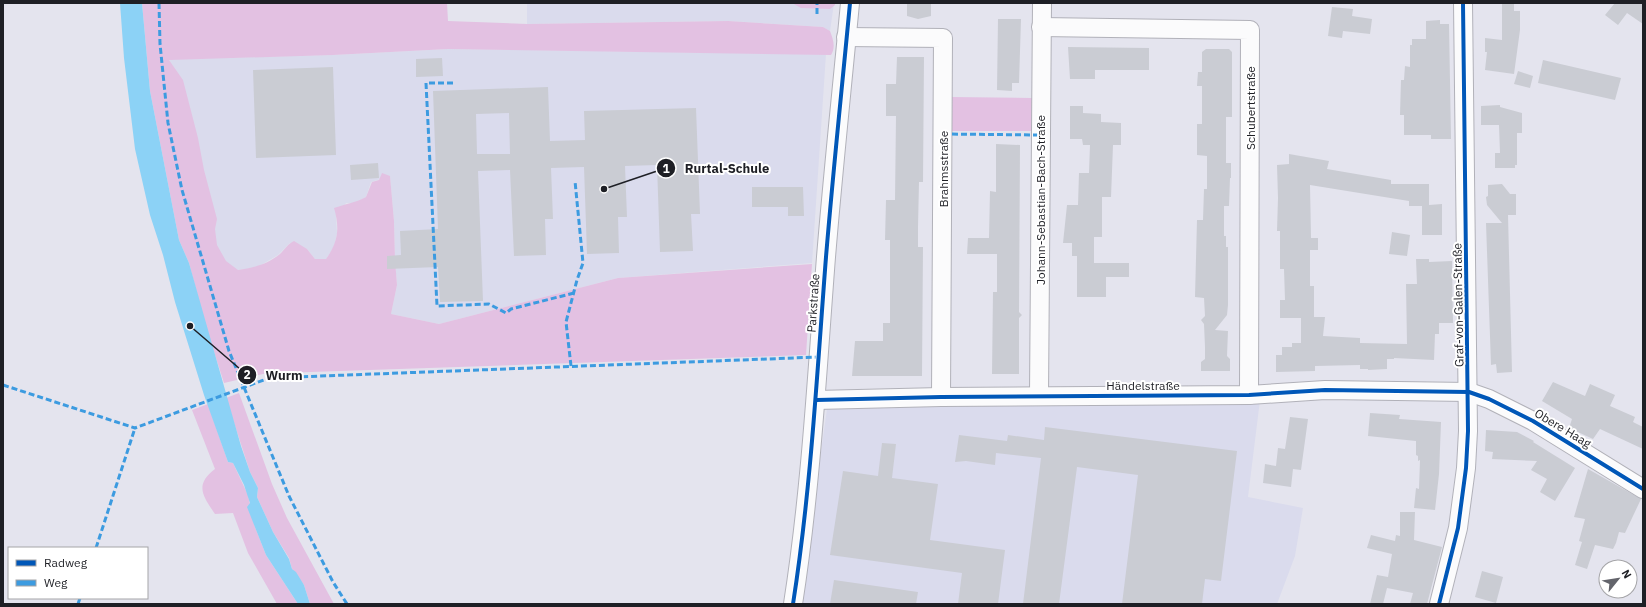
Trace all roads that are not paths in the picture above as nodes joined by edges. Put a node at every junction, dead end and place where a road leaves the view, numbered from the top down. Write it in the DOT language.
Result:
graph roads {
  1 [pos="850,3"];
  2 [pos="1042,3"];
  3 [pos="1464,3"];
  4 [pos="1041,27"];
  5 [pos="846,37"];
  6 [pos="1469,392"];
  7 [pos="1249,395"];
  8 [pos="1039,396"];
  9 [pos="941,397"];
  10 [pos="816,400"];
  11 [pos="1643,489"];
  12 [pos="793,604"];
  13 [pos="1440,604"];
  1 -- 5 [label="street, Parkstraße"];
  2 -- 4 [label="street, Johann-Sebastian-Bach-Straße"];
  3 -- 6 [label="street, Graf-von-Galen-Straße"];
  4 -- 7 [label="street, Schubertstraße"];
  4 -- 8 [label="street, Johann-Sebastian-Bach-Straße"];
  5 -- 9 [label="street, Brahmsstraße"];
  5 -- 10 [label="street, Parkstraße"];
  6 -- 7 [label="street, Händelstraße"];
  6 -- 11 [label="street, Obere Haag"];
  6 -- 13 [label="street, Graf-von-Galen-Straße"];
  7 -- 8 [label="street, Händelstraße"];
  8 -- 9 [label="street, Händelstraße"];
  9 -- 10 [label="street, Händelstraße"];
  10 -- 12 [label="street, Parkstraße"];
}
